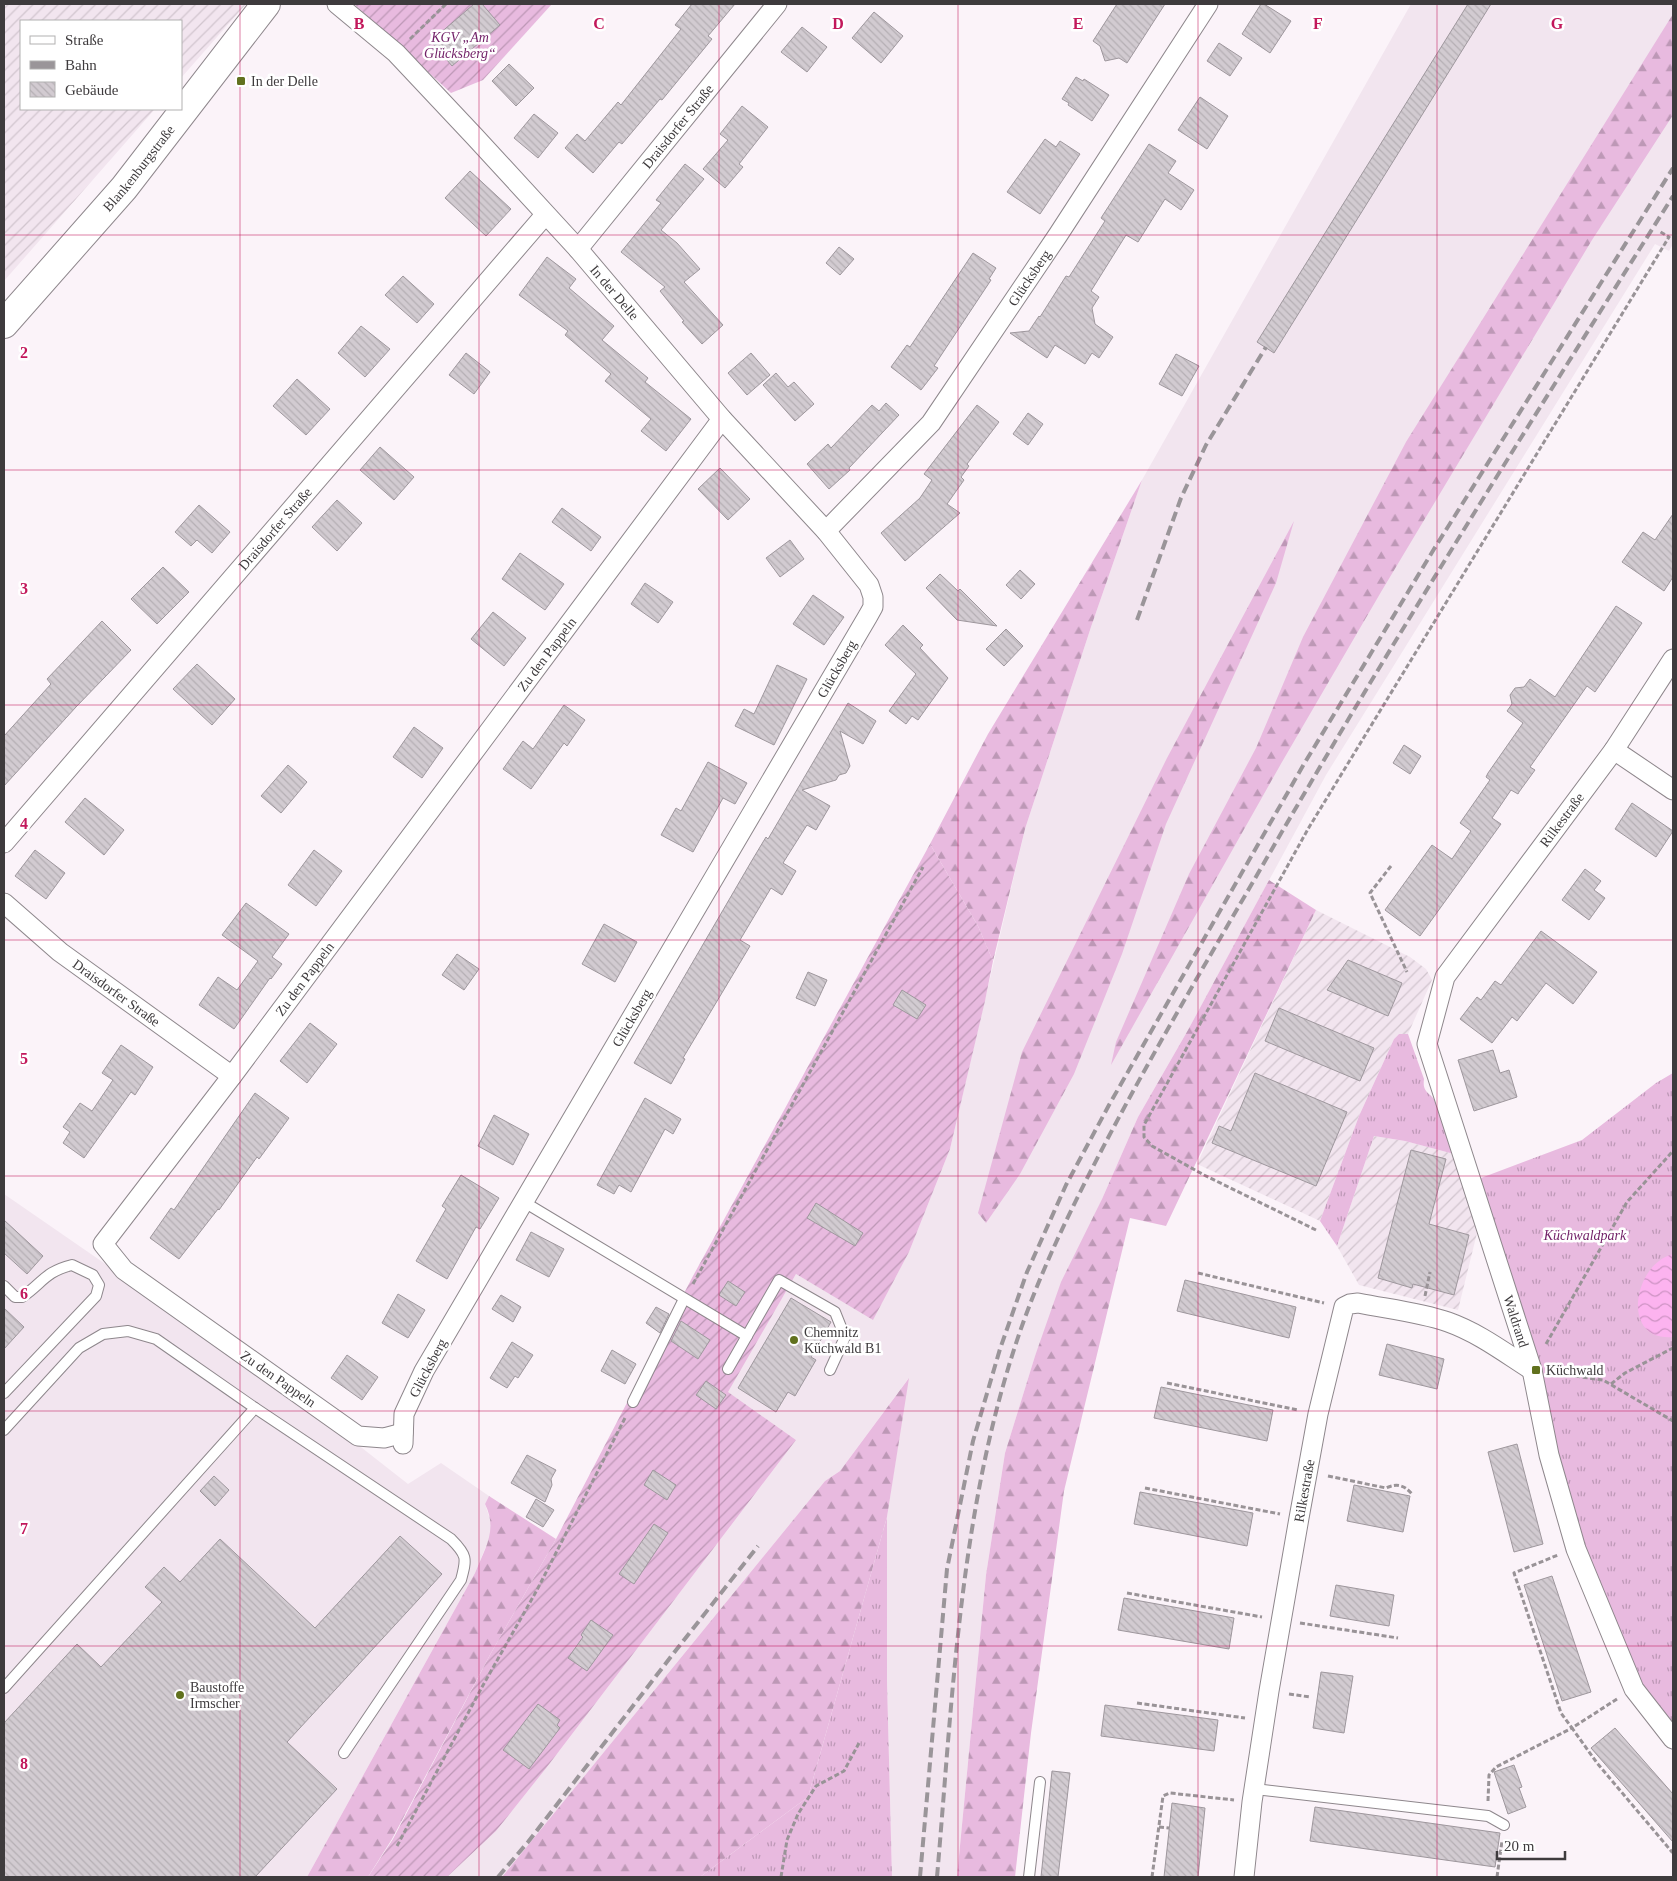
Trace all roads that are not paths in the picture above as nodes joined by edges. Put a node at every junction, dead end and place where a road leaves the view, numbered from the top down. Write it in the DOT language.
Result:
graph roads {
  1 [pos="266,4"];
  2 [pos="337,4"];
  3 [pos="777,4"];
  4 [pos="1208,4"];
  5 [pos="545,215"];
  6 [pos="578,249"];
  7 [pos="4,324"];
  8 [pos="722,419"];
  9 [pos="826,530"];
  10 [pos="873,597"];
  11 [pos="1673,659"];
  12 [pos="1614,750"];
  13 [pos="1673,790"];
  14 [pos="4,842"];
  15 [pos="4,904"];
  16 [pos="1445,977"];
  17 [pos="232,1076"];
  18 [pos="524,1202"];
  19 [pos="4,1286"];
  20 [pos="684,1299"];
  21 [pos="747,1336"];
  22 [pos="728,1369"];
  23 [pos="830,1370"];
  24 [pos="1532,1370"];
  25 [pos="4,1393"];
  26 [pos="633,1402"];
  27 [pos="255,1408"];
  28 [pos="4,1430"];
  29 [pos="403,1438"];
  30 [pos="4,1688"];
  31 [pos="1673,1739"];
  32 [pos="344,1753"];
  33 [pos="1040,1782"];
  34 [pos="1254,1795"];
  35 [pos="1504,1825"];
  36 [pos="1030,1877"];
  37 [pos="1244,1877"];
  1 -- 7 [label="main road, Blankenburgstraße"];
  2 -- 5 [label="street, In der Delle"];
  3 -- 6 [label="street, Draisdorfer Straße"];
  4 -- 9 [label="street, Glücksberg"];
  5 -- 6 [label="street, In der Delle"];
  5 -- 14 [label="street, Draisdorfer Straße"];
  6 -- 8 [label="street, In der Delle"];
  8 -- 9 [label="street, In der Delle"];
  8 -- 17 [label="street, Zu den Pappeln"];
  9 -- 10 [label="street, In der Delle"];
  10 -- 18 [label="street, Glücksberg"];
  11 -- 12 [label="street, Rilkestraße"];
  12 -- 13 [label="street"];
  12 -- 16 [label="street, Rilkestraße"];
  15 -- 17 [label="street, Draisdorfer Straße"];
  16 -- 24 [label="street, Waldrand"];
  17 -- 29 [label="street, Zu den Pappeln"];
  18 -- 20 [label="lane"];
  18 -- 29 [label="street, Glücksberg"];
  19 -- 25 [label="lane"];
  20 -- 21 [label="lane"];
  20 -- 26 [label="lane"];
  21 -- 22 [label="lane"];
  21 -- 23 [label="lane"];
  24 -- 31 [label="street, Waldrand"];
  24 -- 34 [label="street, Rilkestraße"];
  27 -- 28 [label="lane"];
  27 -- 30 [label="lane"];
  27 -- 32 [label="lane"];
  33 -- 36 [label="lane"];
  34 -- 35 [label="lane"];
  34 -- 37 [label="street, Rilkestraße"];
}
